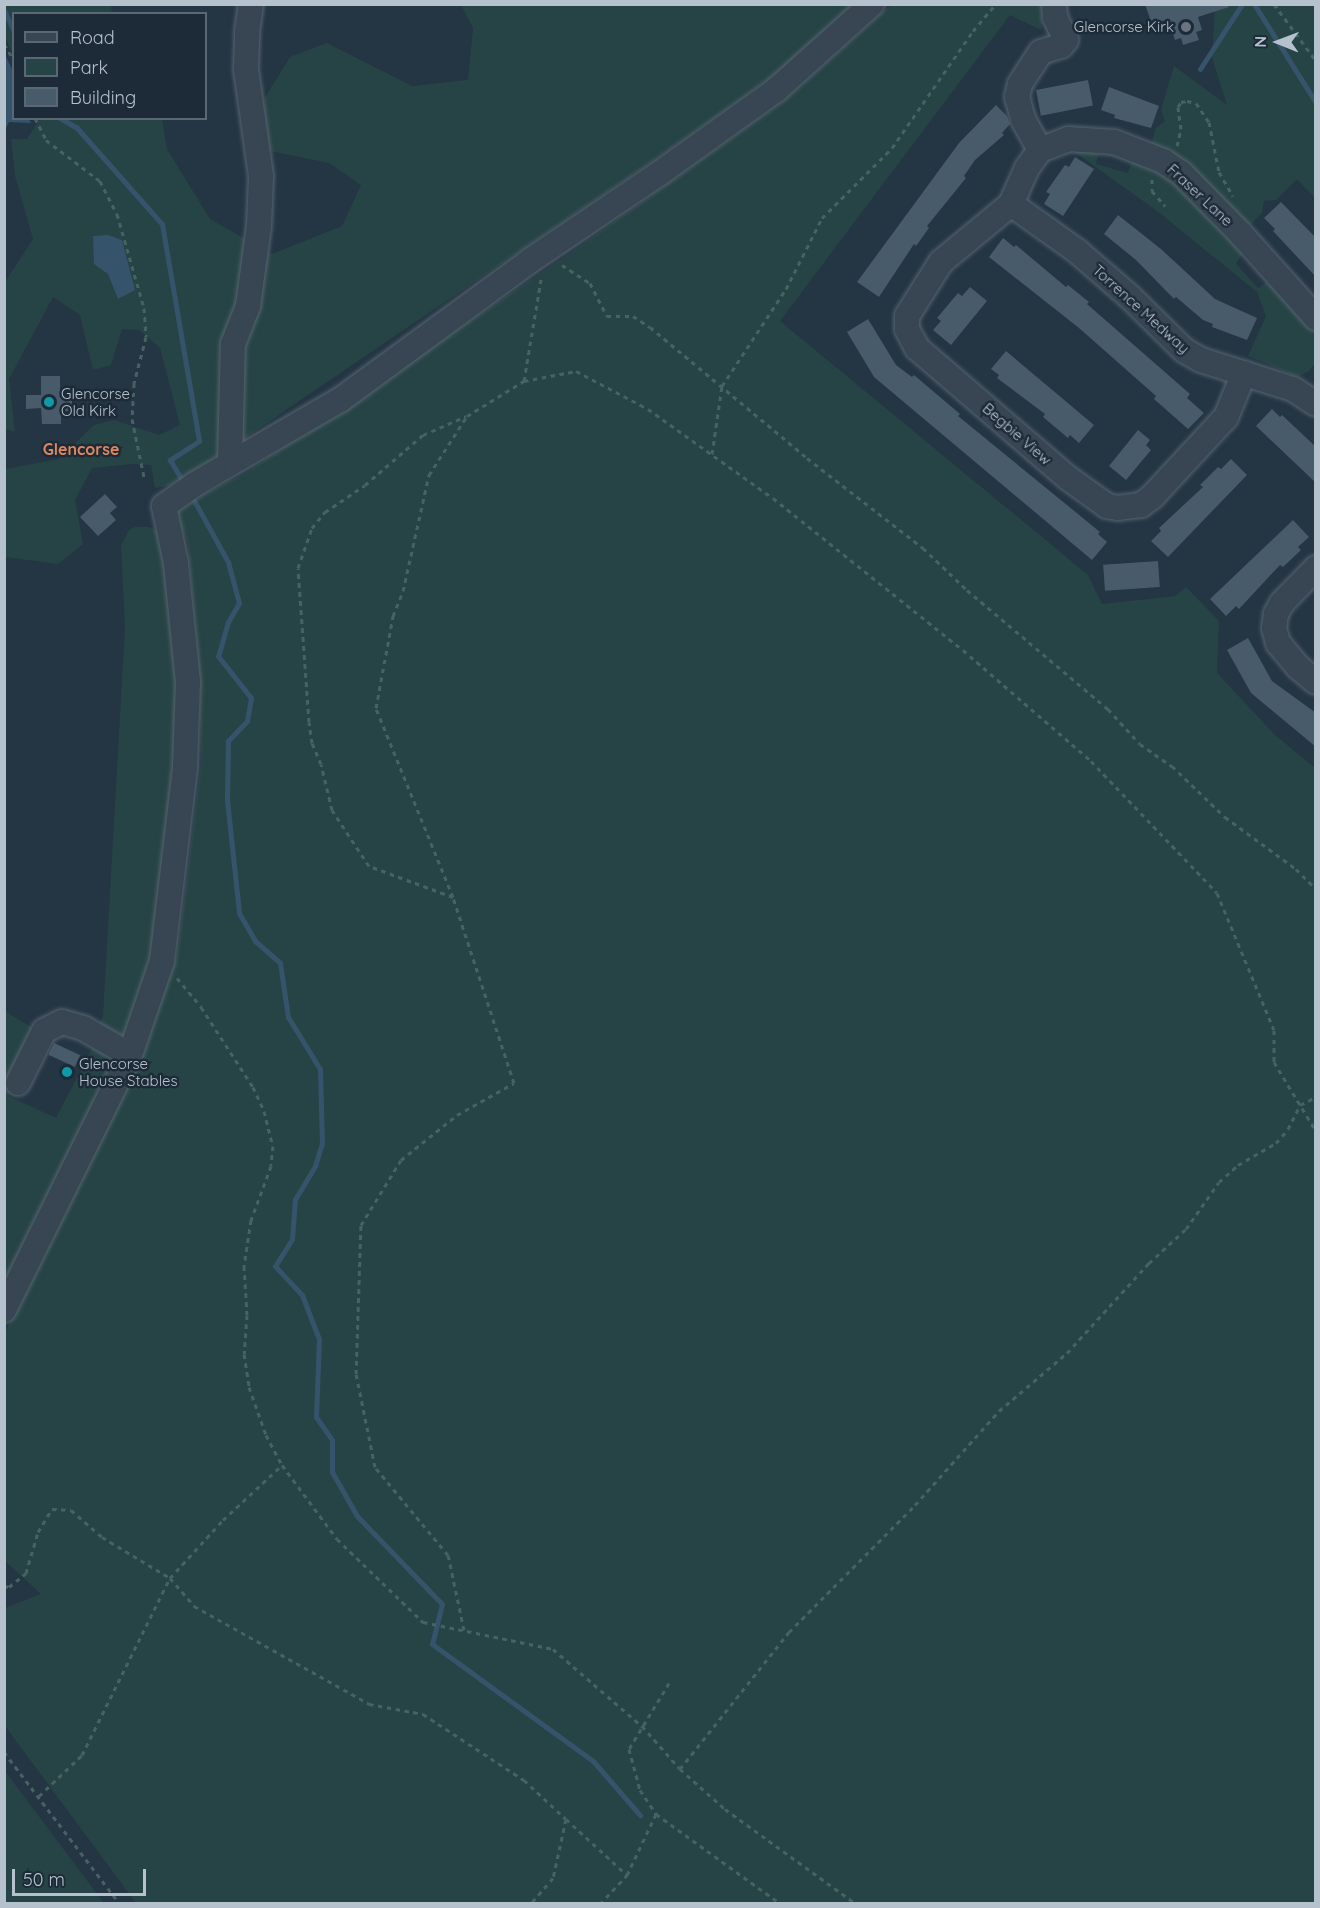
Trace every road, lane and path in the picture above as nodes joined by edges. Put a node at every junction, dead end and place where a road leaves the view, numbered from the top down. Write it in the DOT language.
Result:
graph roads {
  1 [pos="251,4"];
  2 [pos="872,4"];
  3 [pos="996,4"];
  4 [pos="1054,4"];
  5 [pos="1274,4"];
  6 [pos="4,44"];
  7 [pos="12,57"];
  8 [pos="1316,61"];
  9 [pos="36,120"];
  10 [pos="1040,150"];
  11 [pos="1011,204"];
  12 [pos="537,265"];
  13 [pos="1316,318"];
  14 [pos="1244,373"];
  15 [pos="524,381"];
  16 [pos="722,386"];
  17 [pos="1313,395"];
  18 [pos="467,416"];
  19 [pos="712,454"];
  20 [pos="230,463"];
  21 [pos="144,477"];
  22 [pos="1316,568"];
  23 [pos="1316,682"];
  24 [pos="1316,889"];
  25 [pos="453,897"];
  26 [pos="162,961"];
  27 [pos="130,1055"];
  28 [pos="18,1083"];
  29 [pos="1316,1097"];
  30 [pos="1300,1105"];
  31 [pos="1316,1131"];
  32 [pos="4,1310"];
  33 [pos="282,1465"];
  34 [pos="170,1578"];
  35 [pos="4,1586"];
  36 [pos="464,1630"];
  37 [pos="669,1683"];
  38 [pos="642,1726"];
  39 [pos="4,1752"];
  40 [pos="680,1768"];
  41 [pos="39,1796"];
  42 [pos="656,1814"];
  43 [pos="566,1819"];
  44 [pos="627,1875"];
  45 [pos="120,1904"];
  46 [pos="530,1904"];
  47 [pos="600,1904"];
  48 [pos="781,1904"];
  49 [pos="856,1904"];
  1 -- 20 [label="street"];
  2 -- 12 [label="street"];
  3 -- 16 [label="path"];
  4 -- 10 [label="street"];
  5 -- 8 [label="path"];
  6 -- 7 [label="path"];
  9 -- 21 [label="path"];
  10 -- 11 [label="street"];
  10 -- 13 [label="street, Fraser Lane"];
  11 -- 14 [label="street, Torrence Medway"];
  11 -- 14 [label="street, Begbie View"];
  12 -- 15 [label="path"];
  12 -- 16 [label="path"];
  12 -- 20 [label="street"];
  14 -- 17 [label="street, Torrence Medway"];
  15 -- 18 [label="path"];
  15 -- 19 [label="path"];
  16 -- 19 [label="path"];
  16 -- 24 [label="path"];
  18 -- 25 [label="path"];
  18 -- 25 [label="path"];
  19 -- 30 [label="path"];
  20 -- 26 [label="street"];
  22 -- 23 [label="street"];
  25 -- 36 [label="path"];
  26 -- 27 [label="street"];
  26 -- 33 [label="path"];
  27 -- 28 [label="street"];
  27 -- 32 [label="street"];
  29 -- 30 [label="path"];
  30 -- 31 [label="path"];
  30 -- 40 [label="path"];
  33 -- 34 [label="path"];
  33 -- 36 [label="path"];
  34 -- 35 [label="path"];
  34 -- 41 [label="path"];
  34 -- 43 [label="path"];
  36 -- 38 [label="path"];
  37 -- 38 [label="path"];
  38 -- 40 [label="path"];
  38 -- 42 [label="path"];
  39 -- 41 [label="path"];
  40 -- 49 [label="path"];
  41 -- 45 [label="path"];
  42 -- 44 [label="path"];
  42 -- 48 [label="path"];
  43 -- 44 [label="path"];
  43 -- 46 [label="path"];
  44 -- 47 [label="path"];
}
